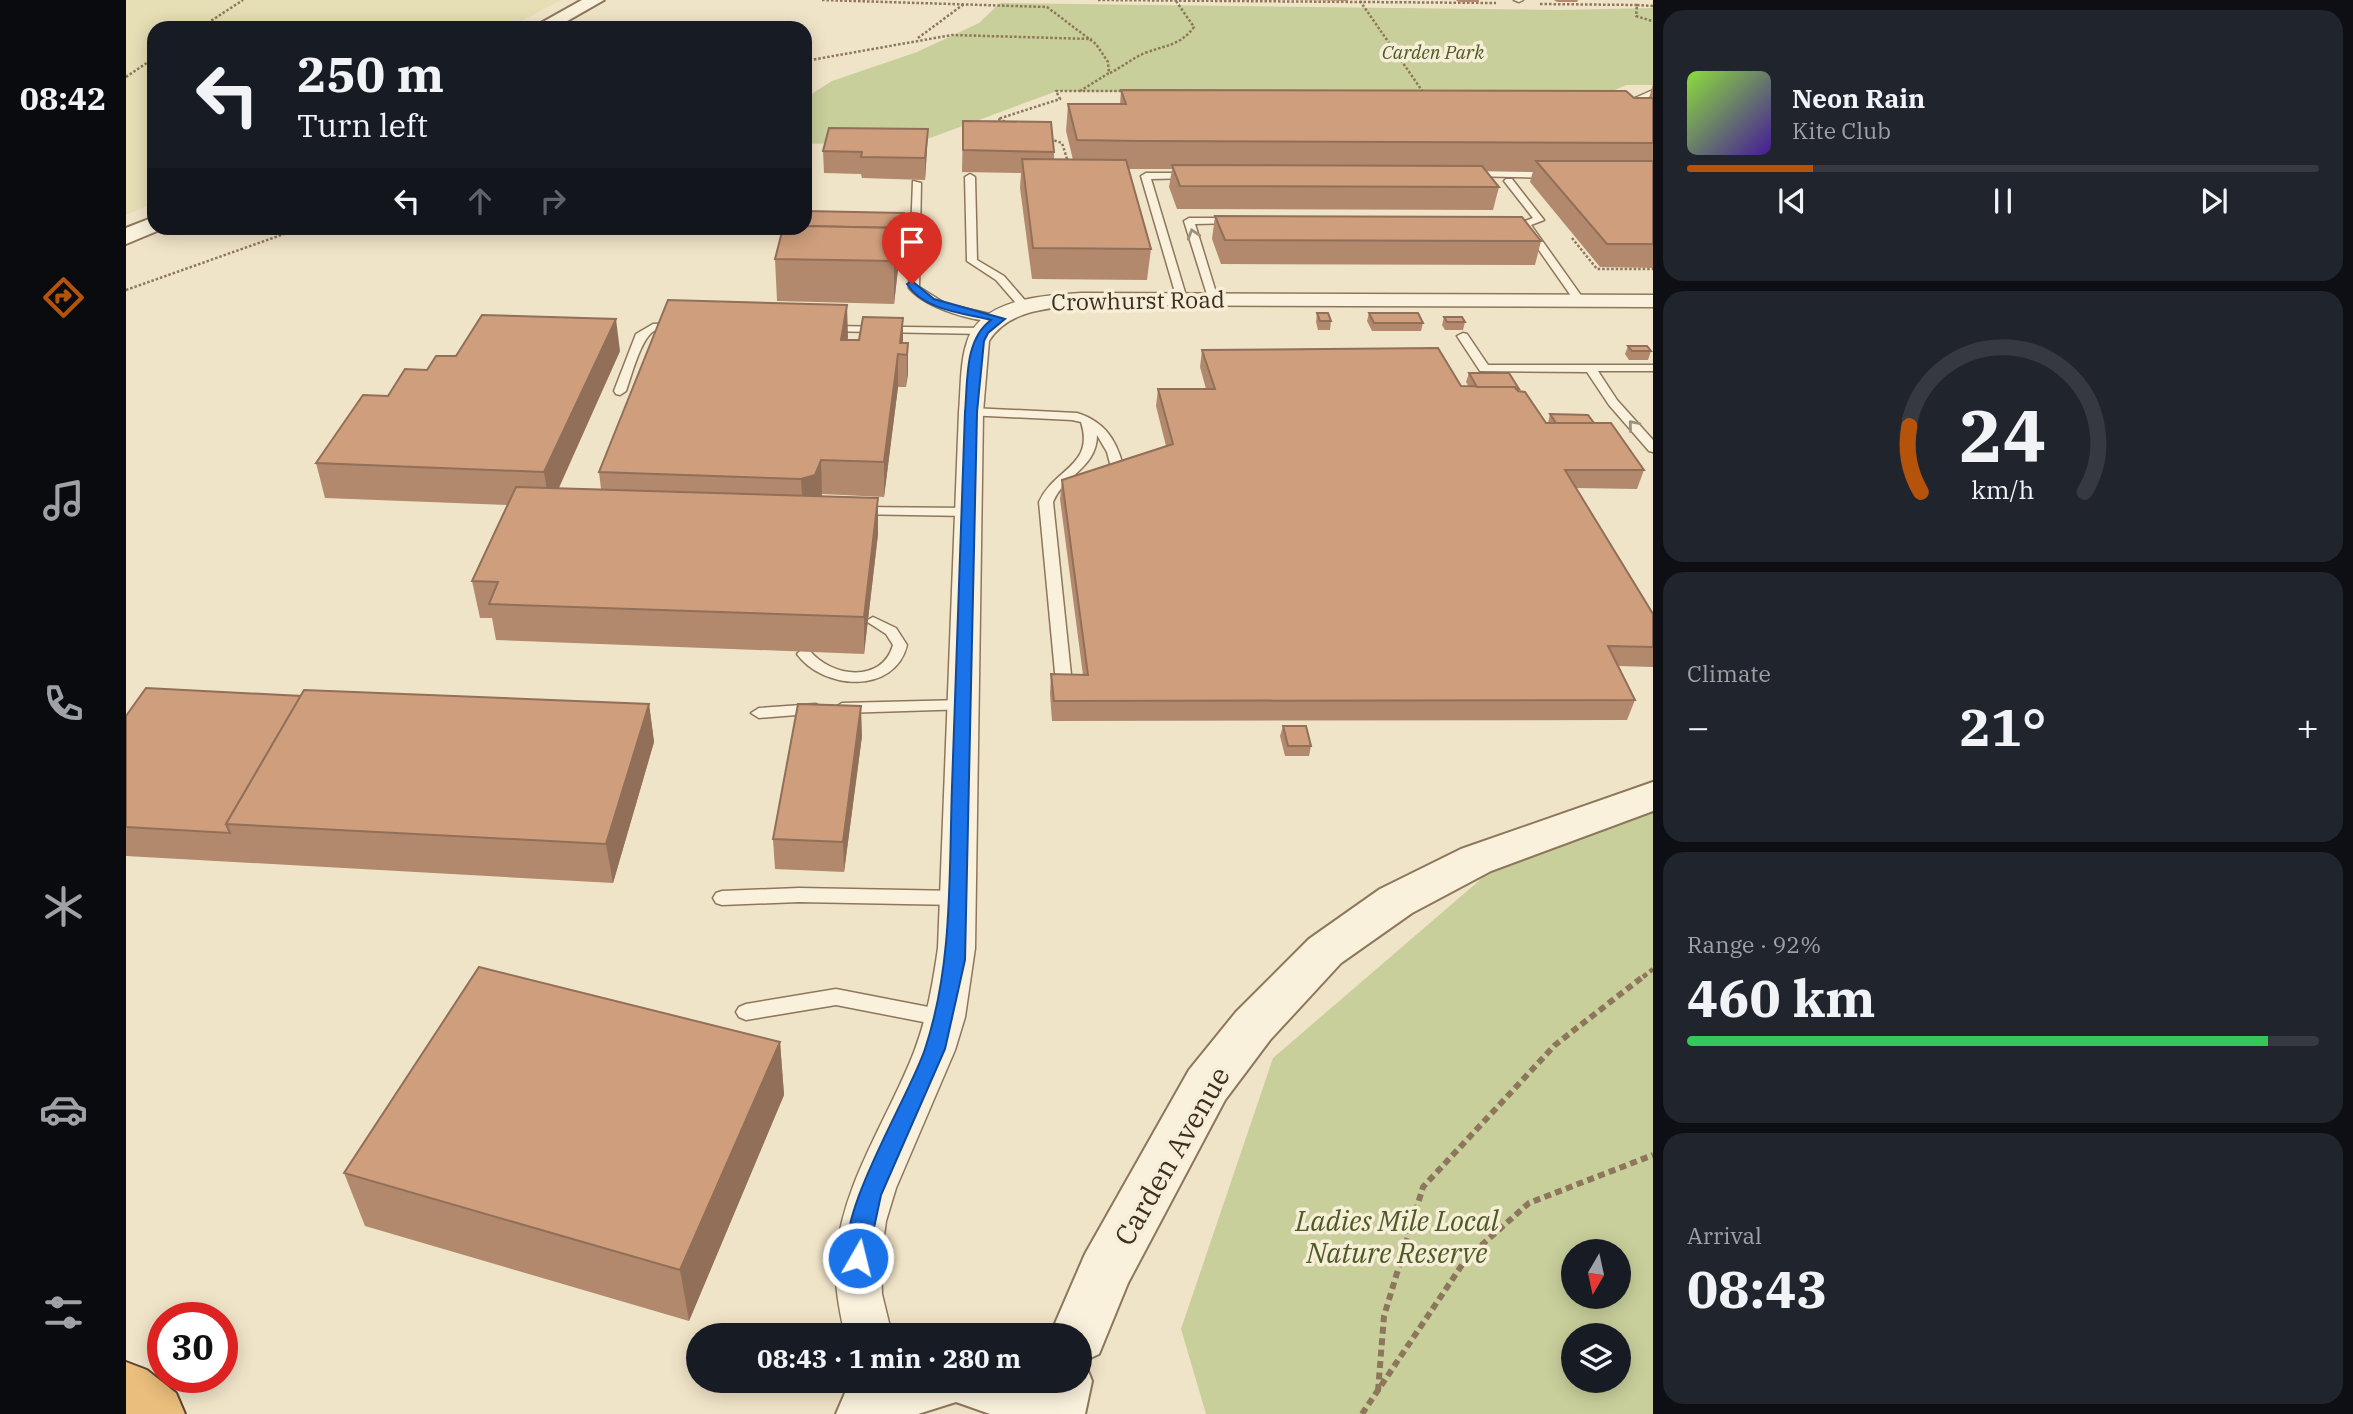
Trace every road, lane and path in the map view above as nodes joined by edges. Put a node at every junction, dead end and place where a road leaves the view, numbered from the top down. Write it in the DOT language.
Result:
graph roads {
  1 [pos="243,0"];
  2 [pos="595,0"];
  3 [pos="822,0"];
  4 [pos="1098,0"];
  5 [pos="1482,0"];
  6 [pos="1176,1"];
  7 [pos="1286,1"];
  8 [pos="1360,1"];
  9 [pos="964,2"];
  10 [pos="1485,3"];
  11 [pos="1497,4"];
  12 [pos="1533,4"];
  13 [pos="1637,5"];
  14 [pos="1653,6"];
  15 [pos="211,21"];
  16 [pos="554,21"];
  17 [pos="1651,21"];
  18 [pos="1094,39"];
  19 [pos="915,40"];
  20 [pos="812,60"];
  21 [pos="147,63"];
  22 [pos="1109,73"];
  23 [pos="126,77"];
  24 [pos="1079,91"];
  25 [pos="1132,91"];
  26 [pos="1411,92"];
  27 [pos="1653,92"];
  28 [pos="1615,109"];
  29 [pos="1011,124"];
  30 [pos="1050,138"];
  31 [pos="1069,164"];
  32 [pos="1452,174"];
  33 [pos="1560,175"];
  34 [pos="1132,176"];
  35 [pos="1146,176"];
  36 [pos="1202,176"];
  37 [pos="970,177"];
  38 [pos="1509,181"];
  39 [pos="916,183"];
  40 [pos="1244,221"];
  41 [pos="1513,223"];
  42 [pos="1525,223"];
  43 [pos="147,227"];
  44 [pos="281,235"];
  45 [pos="126,237"];
  46 [pos="1572,238"];
  47 [pos="1653,269"];
  48 [pos="126,290"];
  49 [pos="1182,299"];
  50 [pos="1213,299"];
  51 [pos="1580,301"];
  52 [pos="1653,301"];
  53 [pos="1003,319"];
  54 [pos="692,327"];
  55 [pos="817,328"];
  56 [pos="1463,336"];
  57 [pos="1590,368"];
  58 [pos="1653,368"];
  59 [pos="620,391"];
  60 [pos="971,412"];
  61 [pos="1086,420"];
  62 [pos="1653,448"];
  63 [pos="1120,479"];
  64 [pos="969,512"];
  65 [pos="844,515"];
  66 [pos="873,621"];
  67 [pos="805,654"];
  68 [pos="1065,694"];
  69 [pos="963,705"];
  70 [pos="759,713"];
  71 [pos="1653,796"];
  72 [pos="722,898"];
  73 [pos="958,898"];
  74 [pos="1653,969"];
  75 [pos="746,1012"];
  76 [pos="944,1018"];
  77 [pos="1653,1155"];
  78 [pos="864,1323"];
  79 [pos="1084,1323"];
  80 [pos="126,1391"];
  81 [pos="1378,1391"];
  82 [pos="1016,1393"];
  83 [pos="1059,1393"];
  84 [pos="155,1414"];
  85 [pos="1052,1414"];
  86 [pos="1362,1414"];
  1 -- 15 [label="path"];
  2 -- 16 [label="street"];
  3 -- 9 [label="path"];
  4 -- 6 [label="path"];
  5 -- 10 [label="path"];
  6 -- 7 [label="path"];
  6 -- 22 [label="path"];
  7 -- 8 [label="path"];
  8 -- 10 [label="path"];
  8 -- 26 [label="path"];
  9 -- 18 [label="path"];
  9 -- 19 [label="path"];
  10 -- 11 [label="path"];
  12 -- 13 [label="path"];
  13 -- 14 [label="path"];
  13 -- 17 [label="path"];
  18 -- 19 [label="path"];
  18 -- 22 [label="path"];
  19 -- 20 [label="path"];
  21 -- 23 [label="path"];
  22 -- 24 [label="path"];
  24 -- 25 [label="path"];
  24 -- 29 [label="path"];
  27 -- 28 [label="lane"];
  30 -- 31 [label="path"];
  32 -- 33 [label="lane"];
  34 -- 35 [label="lane"];
  35 -- 36 [label="lane"];
  35 -- 49 [label="lane"];
  37 -- 53 [label="lane"];
  38 -- 42 [label="lane"];
  39 -- 53 [label="lane"];
  50 -- 40 [label="lane, one-way"];
  41 -- 42 [label="lane"];
  42 -- 51 [label="lane"];
  43 -- 45 [label="street"];
  44 -- 48 [label="path"];
  46 -- 47 [label="path"];
  49 -- 50 [label="street, Crowhurst Road"];
  49 -- 53 [label="street, Crowhurst Road"];
  50 -- 51 [label="street, Crowhurst Road"];
  51 -- 52 [label="street, Crowhurst Road"];
  53 -- 55 [label="lane"];
  53 -- 60 [label="street"];
  54 -- 59 [label="lane"];
  56 -- 57 [label="lane"];
  57 -- 58 [label="lane"];
  62 -- 57 [label="lane, one-way"];
  60 -- 61 [label="lane"];
  60 -- 64 [label="street"];
  61 -- 63 [label="lane"];
  61 -- 68 [label="lane"];
  64 -- 65 [label="lane"];
  64 -- 69 [label="street"];
  66 -- 67 [label="lane"];
  69 -- 70 [label="lane"];
  69 -- 73 [label="street"];
  71 -- 79 [label="street, Carden Avenue"];
  72 -- 73 [label="lane"];
  73 -- 76 [label="street"];
  74 -- 81 [label="path"];
  75 -- 76 [label="lane"];
  76 -- 78 [label="street"];
  77 -- 81 [label="path"];
  80 -- 84 [label="highway"];
  81 -- 86 [label="path"];
  82 -- 85 [label="street"];
  83 -- 85 [label="street"];
}
